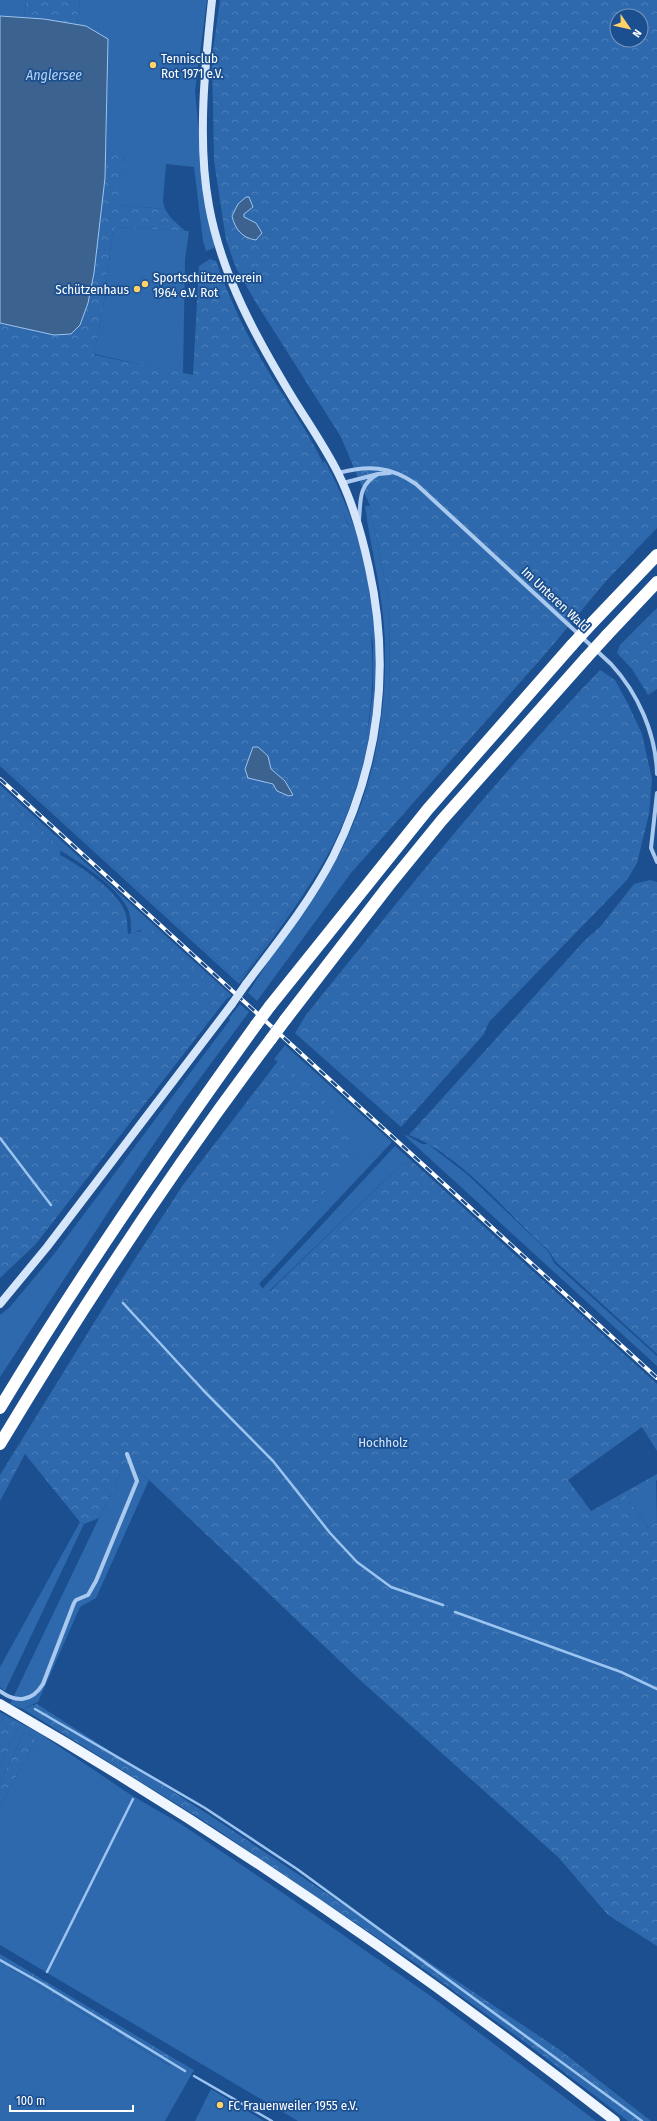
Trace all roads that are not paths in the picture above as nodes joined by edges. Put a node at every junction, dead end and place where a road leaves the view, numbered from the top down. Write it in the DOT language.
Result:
graph roads {
  1 [pos="212,0"];
  2 [pos="338,473"];
  3 [pos="393,473"];
  4 [pos="378,474"];
  5 [pos="342,483"];
  6 [pos="359,524"];
  7 [pos="657,554"];
  8 [pos="657,582"];
  9 [pos="657,774"];
  10 [pos="657,793"];
  11 [pos="657,862"];
  12 [pos="0,1304"];
  13 [pos="0,1408"];
  14 [pos="0,1444"];
  15 [pos="127,1454"];
  16 [pos="0,1691"];
  17 [pos="0,1704"];
  18 [pos="615,2121"];
  1 -- 2 [label="main road"];
  2 -- 3 [label="street, Im Unteren Wald"];
  2 -- 5 [label="main road"];
  3 -- 4 [label="street, Im Unteren Wald"];
  3 -- 9 [label="street, Im Unteren Wald"];
  4 -- 5 [label="street, Im Unteren Wald"];
  4 -- 6 [label="street"];
  5 -- 6 [label="main road"];
  6 -- 12 [label="main road, bridge"];
  7 -- 13 [label="highway, bridge"];
  8 -- 14 [label="highway, bridge"];
  10 -- 11 [label="street"];
  15 -- 16 [label="street"];
  17 -- 18 [label="main road"];
}
